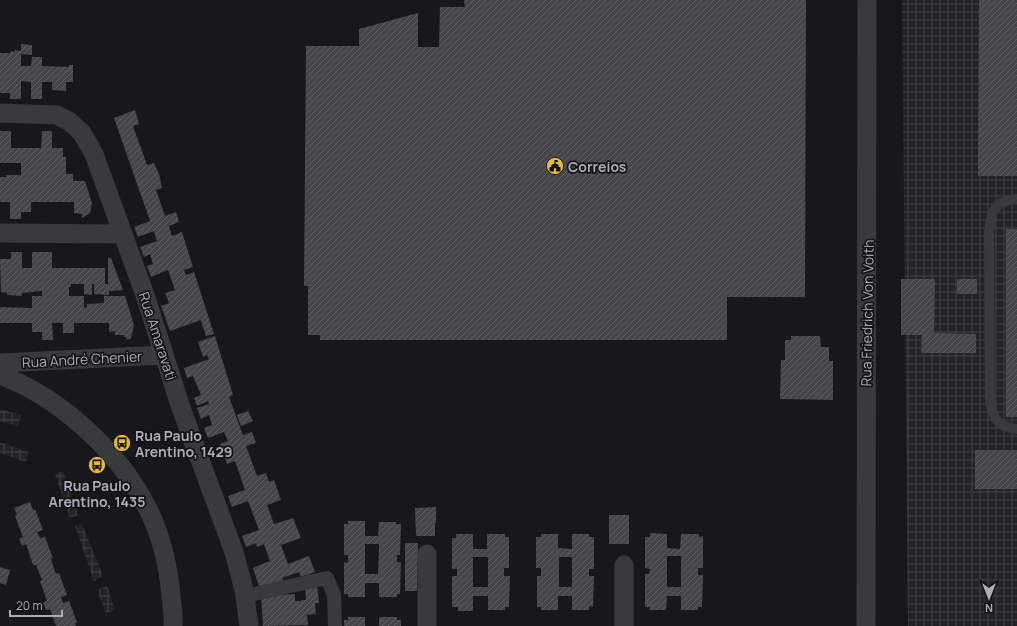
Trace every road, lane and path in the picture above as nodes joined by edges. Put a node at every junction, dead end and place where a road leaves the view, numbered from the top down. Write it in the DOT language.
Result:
graph roads {
  1 [pos="867,0"];
  2 [pos="0,113"];
  3 [pos="1017,199"];
  4 [pos="0,233"];
  5 [pos="123,234"];
  6 [pos="164,355"];
  7 [pos="0,363"];
  8 [pos="0,375"];
  9 [pos="1017,429"];
  10 [pos="427,554"];
  11 [pos="624,566"];
  12 [pos="245,596"];
  13 [pos="173,626"];
  14 [pos="250,626"];
  15 [pos="335,626"];
  16 [pos="427,626"];
  17 [pos="624,626"];
  18 [pos="866,626"];
  1 -- 18 [label="street, Rua Friedrich Von Voith"];
  2 -- 5 [label="street, Rua Amaravati"];
  3 -- 9 [label="lane"];
  4 -- 5 [label="street"];
  5 -- 6 [label="street, Rua Amaravati"];
  6 -- 7 [label="street, Rua André Chenier"];
  6 -- 12 [label="street, Rua Amaravati"];
  8 -- 13 [label="street"];
  10 -- 16 [label="street"];
  11 -- 17 [label="street"];
  12 -- 14 [label="street, Rua Amaravati"];
  12 -- 15 [label="street"];
}
